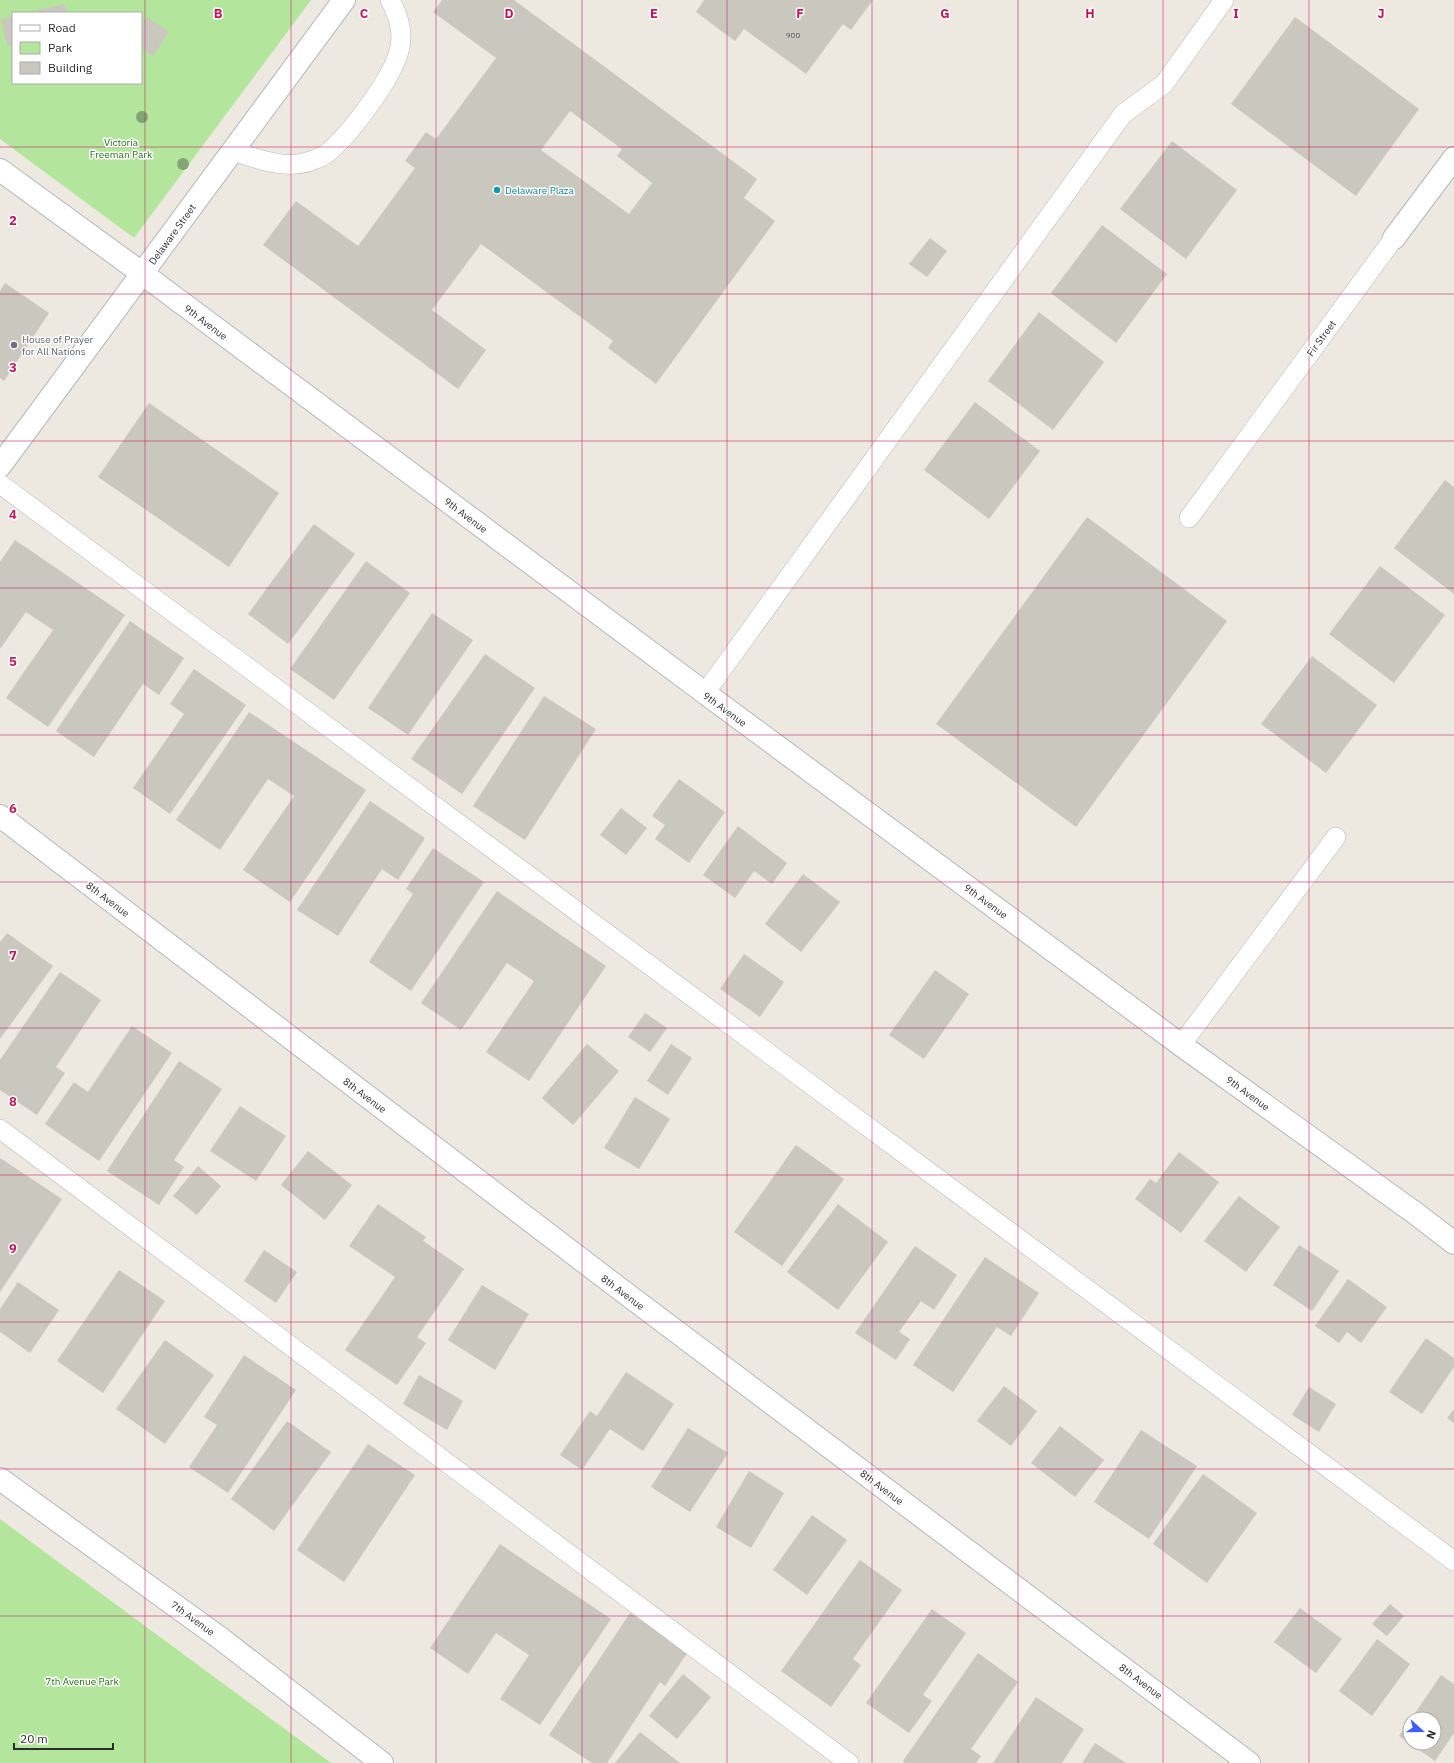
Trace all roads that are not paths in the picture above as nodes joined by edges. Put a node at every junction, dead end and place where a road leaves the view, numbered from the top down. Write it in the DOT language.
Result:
graph roads {
  1 [pos="344,0"];
  2 [pos="390,0"];
  3 [pos="1224,0"];
  4 [pos="233,151"];
  5 [pos="1454,158"];
  6 [pos="0,170"];
  7 [pos="1394,238"];
  8 [pos="143,274"];
  9 [pos="0,466"];
  10 [pos="0,484"];
  11 [pos="1189,518"];
  12 [pos="705,694"];
  13 [pos="0,816"];
  14 [pos="1336,837"];
  15 [pos="1181,1045"];
  16 [pos="0,1129"];
  17 [pos="1454,1243"];
  18 [pos="0,1479"];
  19 [pos="1454,1561"];
  20 [pos="382,1763"];
  21 [pos="849,1763"];
  22 [pos="1249,1763"];
  1 -- 4 [label="street, Delaware Street"];
  2 -- 4 [label="lane"];
  3 -- 12 [label="lane"];
  4 -- 8 [label="street, Delaware Street"];
  5 -- 7 [label="street, Fir Street"];
  6 -- 8 [label="street, 9th Avenue"];
  7 -- 11 [label="lane, Fir Street"];
  8 -- 9 [label="street, Delaware Street"];
  8 -- 12 [label="street, 9th Avenue"];
  10 -- 19 [label="lane"];
  12 -- 15 [label="street, 9th Avenue"];
  13 -- 22 [label="street, 8th Avenue"];
  14 -- 15 [label="lane"];
  15 -- 17 [label="street, 9th Avenue"];
  16 -- 21 [label="lane"];
  18 -- 20 [label="street, 7th Avenue"];
}
